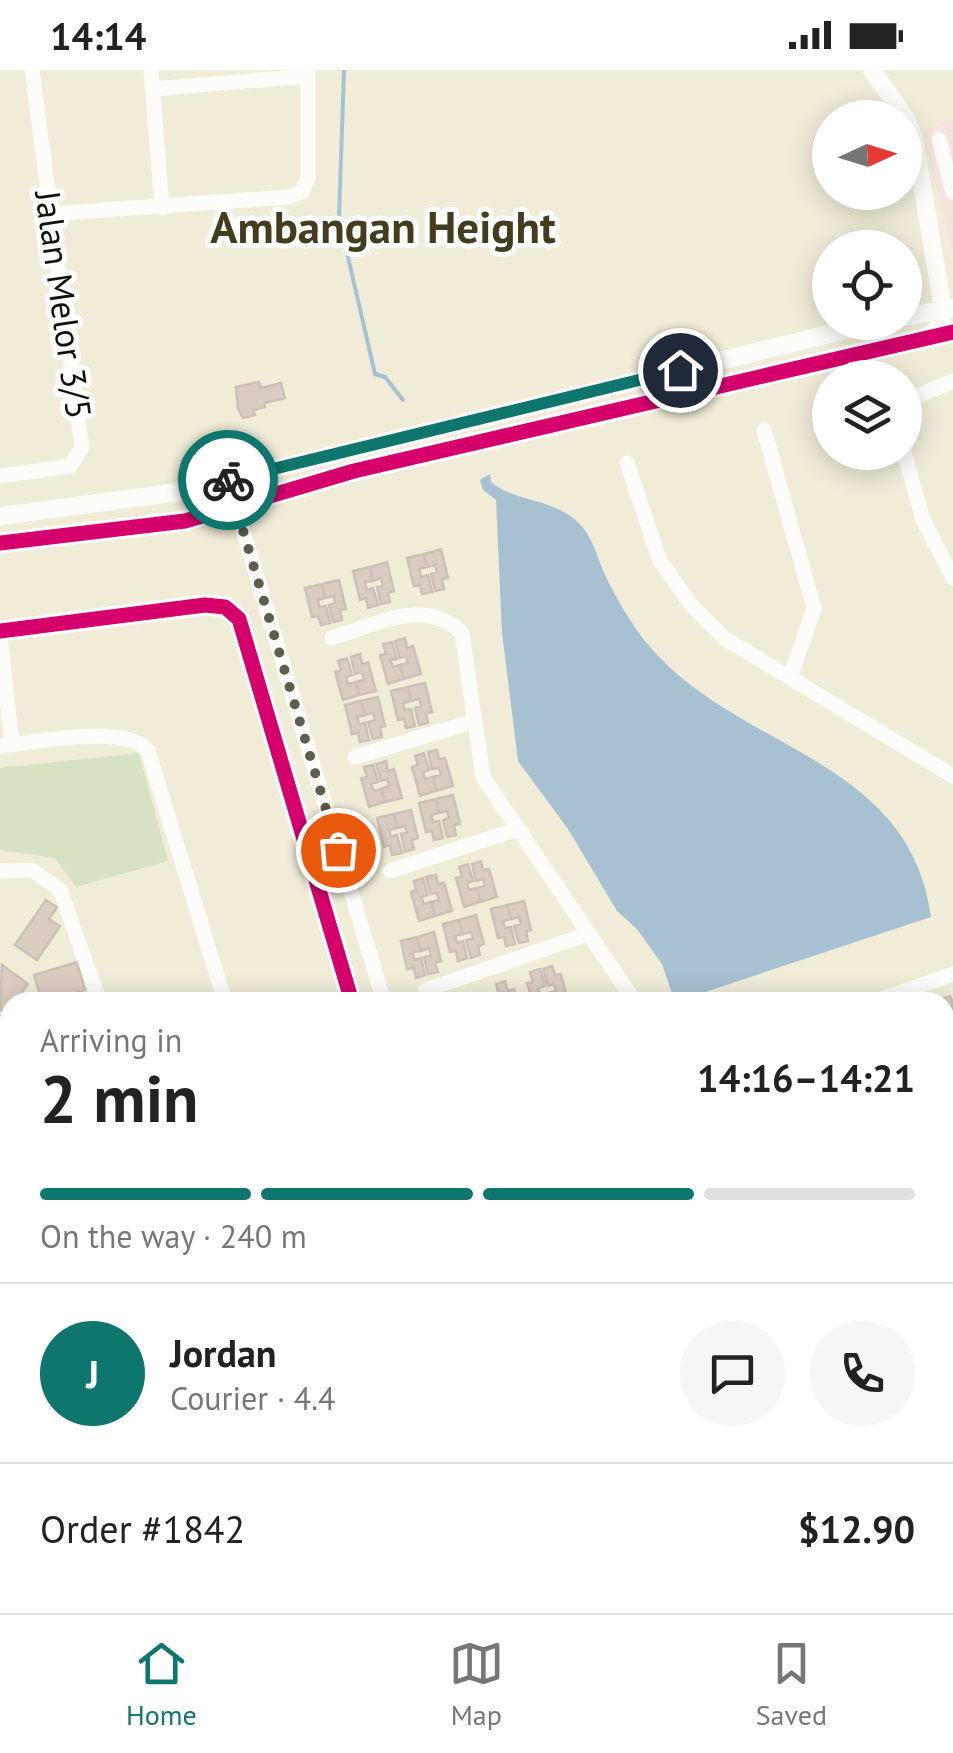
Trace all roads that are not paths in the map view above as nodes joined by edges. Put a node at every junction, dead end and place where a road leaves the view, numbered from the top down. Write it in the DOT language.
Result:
graph roads {
  1 [pos="32,70"];
  2 [pos="151,70"];
  3 [pos="872,70"];
  4 [pos="308,73"];
  5 [pos="152,89"];
  6 [pos="893,100"];
  7 [pos="946,138"];
  8 [pos="922,177"];
  9 [pos="953,192"];
  10 [pos="162,208"];
  11 [pos="48,214"];
  12 [pos="950,312"];
  13 [pos="922,315"];
  14 [pos="953,332"];
  15 [pos="812,338"];
  16 [pos="925,338"];
  17 [pos="953,382"];
  18 [pos="922,394"];
  19 [pos="764,430"];
  20 [pos="627,463"];
  21 [pos="909,470"];
  22 [pos="0,476"];
  23 [pos="228,480"];
  24 [pos="236,506"];
  25 [pos="0,516"];
  26 [pos="0,543"];
  27 [pos="953,578"];
  28 [pos="0,633"];
  29 [pos="332,638"];
  30 [pos="791,675"];
  31 [pos="475,720"];
  32 [pos="6,746"];
  33 [pos="355,756"];
  34 [pos="952,773"];
  35 [pos="515,830"];
  36 [pos="0,871"];
  37 [pos="390,872"];
  38 [pos="588,934"];
  39 [pos="953,974"];
  40 [pos="426,990"];
  41 [pos="96,992"];
  42 [pos="223,992"];
  43 [pos="349,992"];
  44 [pos="381,992"];
  45 [pos="628,992"];
  46 [pos="902,992"];
  1 -- 11 [label="street, Jalan Melor 3/5"];
  2 -- 5 [label="street"];
  3 -- 6 [label="street"];
  4 -- 5 [label="street"];
  4 -- 10 [label="street"];
  5 -- 10 [label="street"];
  7 -- 9 [label="street"];
  8 -- 12 [label="street"];
  10 -- 11 [label="street"];
  11 -- 22 [label="street, Jalan Melor 3/5"];
  12 -- 13 [label="street"];
  12 -- 16 [label="street"];
  14 -- 16 [label="street"];
  15 -- 23 [label="street"];
  16 -- 24 [label="street"];
  17 -- 18 [label="street"];
  19 -- 30 [label="street"];
  20 -- 30 [label="street"];
  21 -- 27 [label="street"];
  23 -- 24 [label="street"];
  23 -- 25 [label="street"];
  24 -- 26 [label="street"];
  24 -- 44 [label="street"];
  28 -- 32 [label="street"];
  28 -- 43 [label="street"];
  29 -- 31 [label="street"];
  30 -- 34 [label="street"];
  31 -- 33 [label="street"];
  31 -- 35 [label="street"];
  32 -- 42 [label="street"];
  35 -- 37 [label="street"];
  35 -- 38 [label="street"];
  36 -- 41 [label="street"];
  38 -- 40 [label="street"];
  38 -- 45 [label="street"];
  39 -- 46 [label="street"];
}
